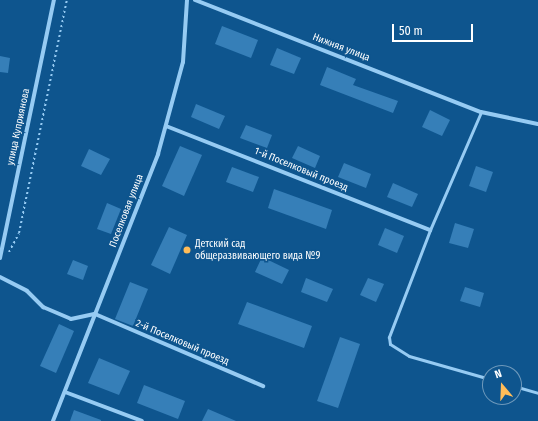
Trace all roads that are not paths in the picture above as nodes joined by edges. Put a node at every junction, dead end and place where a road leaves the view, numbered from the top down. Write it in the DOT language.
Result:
graph roads {
  1 [pos="54,0"];
  2 [pos="187,0"];
  3 [pos="195,0"];
  4 [pos="481,112"];
  5 [pos="538,124"];
  6 [pos="166,126"];
  7 [pos="430,230"];
  8 [pos="0,258"];
  9 [pos="0,277"];
  10 [pos="95,314"];
  11 [pos="482,377"];
  12 [pos="263,386"];
  13 [pos="522,388"];
  14 [pos="65,392"];
  15 [pos="538,393"];
  16 [pos="53,421"];
  17 [pos="142,421"];
  1 -- 8 [label="street, улица Куприянова"];
  2 -- 6 [label="street, Поселковая улица"];
  3 -- 4 [label="street, Нижняя улица"];
  4 -- 5 [label="street, Нижняя улица"];
  4 -- 7 [label="lane"];
  6 -- 7 [label="street, 1-й Поселковый проезд"];
  6 -- 10 [label="street, Поселковая улица"];
  7 -- 11 [label="lane"];
  9 -- 10 [label="street"];
  10 -- 12 [label="street, 2-й Поселковый проезд"];
  10 -- 14 [label="street, Поселковая улица"];
  13 -- 15 [label="lane"];
  14 -- 16 [label="street, Поселковая улица"];
  14 -- 17 [label="street"];
}
